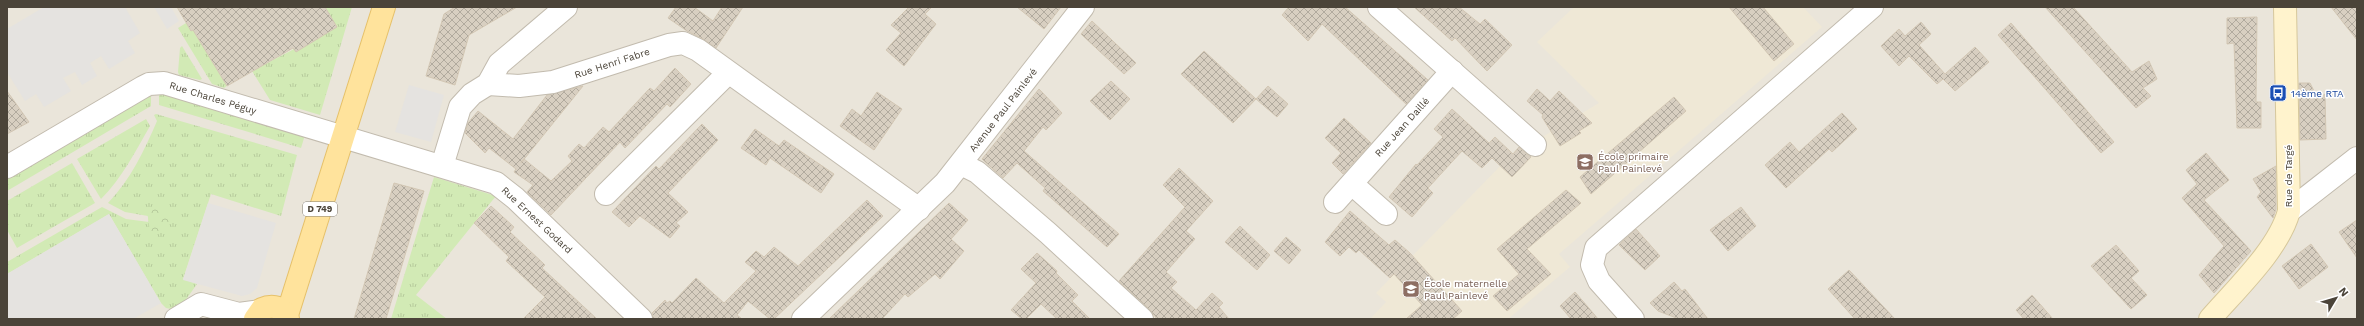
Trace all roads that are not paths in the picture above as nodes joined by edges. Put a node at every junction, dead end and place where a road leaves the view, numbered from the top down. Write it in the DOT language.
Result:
graph roads {
  1 [pos="384,7"];
  2 [pos="566,7"];
  3 [pos="1083,7"];
  4 [pos="1380,7"];
  5 [pos="1872,7"];
  6 [pos="2285,7"];
  7 [pos="1452,71"];
  8 [pos="728,72"];
  9 [pos="488,84"];
  10 [pos="342,137"];
  11 [pos="1535,145"];
  12 [pos="2357,158"];
  13 [pos="961,164"];
  14 [pos="442,166"];
  15 [pos="7,168"];
  16 [pos="1352,184"];
  17 [pos="606,194"];
  18 [pos="1335,202"];
  19 [pos="919,209"];
  20 [pos="2289,211"];
  21 [pos="1386,214"];
  22 [pos="263,315"];
  23 [pos="176,319"];
  24 [pos="641,319"];
  25 [pos="803,319"];
  26 [pos="1142,319"];
  27 [pos="1633,319"];
  28 [pos="2210,319"];
  1 -- 10 [label="main road, D 749"];
  2 -- 9 [label="street"];
  3 -- 13 [label="street, Avenue Paul Painlevé"];
  4 -- 7 [label="street"];
  5 -- 27 [label="street"];
  6 -- 20 [label="street, Rue de Targé"];
  7 -- 11 [label="street"];
  7 -- 16 [label="street, Rue Jean Daillé"];
  8 -- 9 [label="street, Rue Henri Fabre"];
  8 -- 17 [label="street"];
  8 -- 19 [label="street, Rue Henri Fabre"];
  9 -- 14 [label="street"];
  10 -- 14 [label="street, Rue Ernest Godard"];
  10 -- 15 [label="street, Rue Charles Péguy"];
  10 -- 22 [label="main road, D 749"];
  12 -- 20 [label="street"];
  13 -- 19 [label="street, Avenue Paul Painlevé"];
  13 -- 26 [label="street"];
  14 -- 24 [label="street, Rue Ernest Godard"];
  16 -- 18 [label="street, Rue Jean Daillé"];
  16 -- 21 [label="street"];
  19 -- 25 [label="street, Avenue Paul Painlevé"];
  20 -- 28 [label="street, Rue de Targé"];
  22 -- 23 [label="street"];
}
